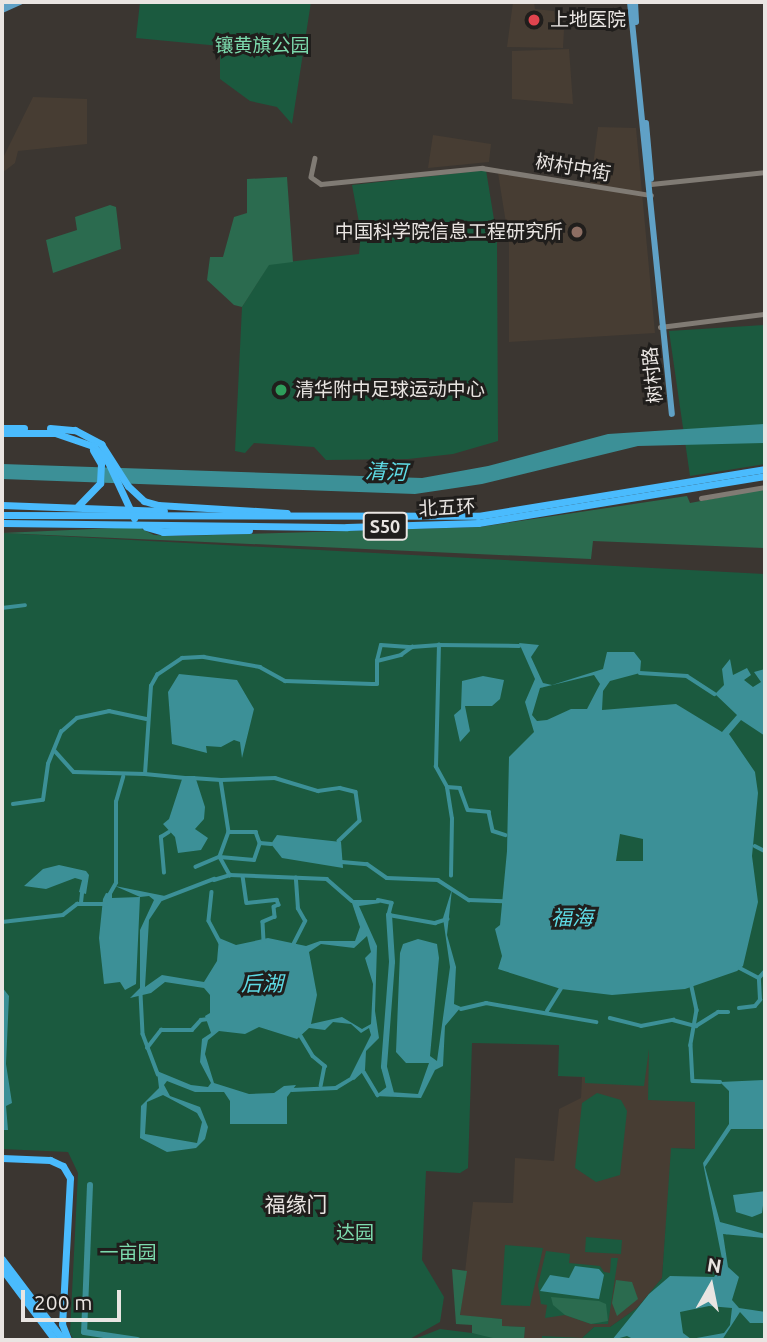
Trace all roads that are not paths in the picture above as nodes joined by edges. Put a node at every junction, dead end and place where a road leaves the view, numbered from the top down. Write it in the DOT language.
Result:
graph roads {
  1 [pos="7,2"];
  2 [pos="20,2"];
  3 [pos="633,2"];
  4 [pos="2,4"];
  5 [pos="2,10"];
  6 [pos="315,158"];
  7 [pos="765,172"];
  8 [pos="651,184"];
  9 [pos="650,195"];
  10 [pos="765,314"];
  11 [pos="662,327"];
  12 [pos="2,430"];
  13 [pos="79,438"];
  14 [pos="765,469"];
  15 [pos="765,476"];
  16 [pos="765,487"];
  17 [pos="701,498"];
  18 [pos="2,510"];
  19 [pos="347,523"];
  20 [pos="2,524"];
  21 [pos="2,1158"];
  22 [pos="2,1259"];
  23 [pos="2,1269"];
  24 [pos="55,1340"];
  25 [pos="66,1340"];
  1 -- 4 [label="main road"];
  2 -- 5 [label="main road"];
  3 -- 8 [label="main road, 树村路"];
  3 -- 9 [label="main road, 树村路"];
  6 -- 9 [label="street, 树村中街"];
  7 -- 8 [label="street"];
  8 -- 9 [label="main road, 树村路"];
  9 -- 11 [label="main road, 树村路"];
  10 -- 11 [label="street"];
  11 -- 11 [label="main road, 树村路"];
  12 -- 13 [label="highway"];
  12 -- 19 [label="highway"];
  13 -- 18 [label="highway"];
  13 -- 19 [label="highway"];
  14 -- 19 [label="highway, 北五环 / S50"];
  15 -- 19 [label="highway, 北五环 / S50"];
  16 -- 17 [label="street"];
  18 -- 19 [label="highway, 北五环 / S50"];
  19 -- 20 [label="highway, 北五环 / S50"];
  21 -- 25 [label="highway"];
  22 -- 25 [label="highway"];
  23 -- 24 [label="highway"];
}
